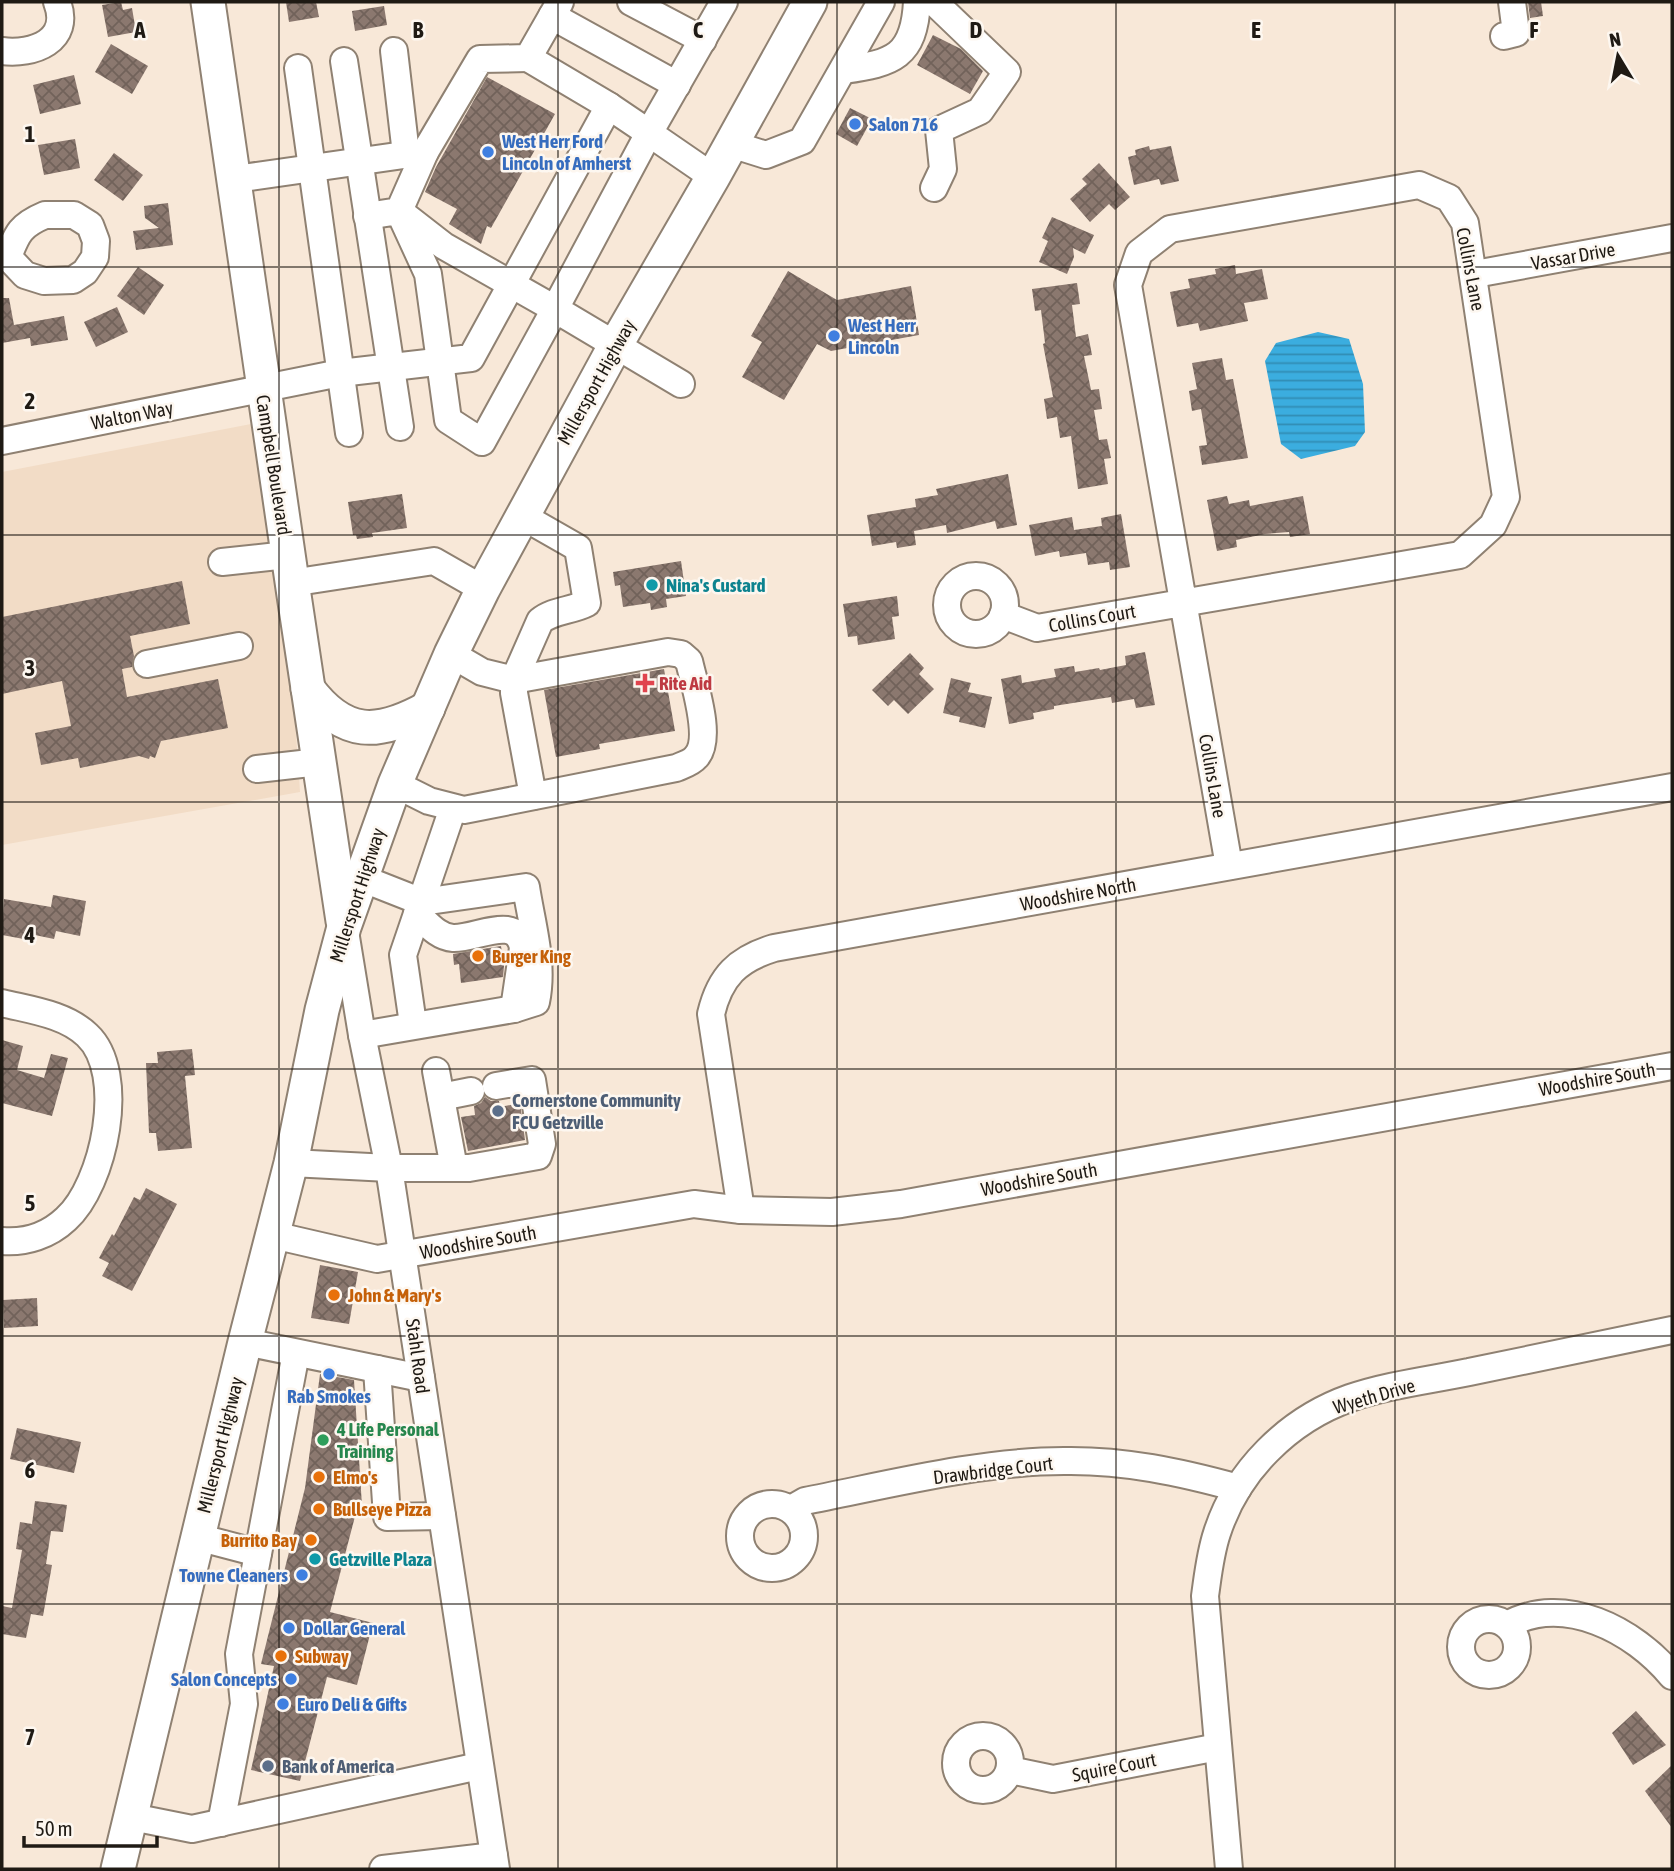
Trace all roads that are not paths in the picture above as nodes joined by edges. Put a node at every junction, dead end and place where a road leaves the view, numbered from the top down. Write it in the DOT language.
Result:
graph roads {
  1 [pos="57,2"];
  2 [pos="208,2"];
  3 [pos="631,2"];
  4 [pos="724,2"];
  5 [pos="810,2"];
  6 [pos="881,2"];
  7 [pos="917,2"];
  8 [pos="934,2"];
  9 [pos="1512,2"];
  10 [pos="556,9"];
  11 [pos="1504,36"];
  12 [pos="702,40"];
  13 [pos="2,51"];
  14 [pos="394,51"];
  15 [pos="528,58"];
  16 [pos="344,61"];
  17 [pos="298,68"];
  18 [pos="844,70"];
  19 [pos="677,85"];
  20 [pos="609,106"];
  21 [pos="649,133"];
  22 [pos="731,144"];
  23 [pos="415,153"];
  24 [pos="359,161"];
  25 [pos="310,168"];
  26 [pos="713,177"];
  27 [pos="235,179"];
  28 [pos="934,188"];
  29 [pos="399,211"];
  30 [pos="368,216"];
  31 [pos="1672,238"];
  32 [pos="1475,274"];
  33 [pos="510,285"];
  34 [pos="555,309"];
  35 [pos="615,346"];
  36 [pos="440,361"];
  37 [pos="391,367"];
  38 [pos="340,373"];
  39 [pos="681,384"];
  40 [pos="262,388"];
  41 [pos="400,427"];
  42 [pos="349,433"];
  43 [pos="2,441"];
  44 [pos="522,516"];
  45 [pos="222,562"];
  46 [pos="289,569"];
  47 [pos="483,589"];
  48 [pos="1183,603"];
  49 [pos="1003,615"];
  50 [pos="239,646"];
  51 [pos="451,654"];
  52 [pos="147,664"];
  53 [pos="514,680"];
  54 [pos="308,690"];
  55 [pos="428,708"];
  56 [pos="319,762"];
  57 [pos="257,769"];
  58 [pos="395,783"];
  59 [pos="1672,787"];
  60 [pos="533,796"];
  61 [pos="453,808"];
  62 [pos="1229,866"];
  63 [pos="361,878"];
  64 [pos="420,908"];
  65 [pos="344,927"];
  66 [pos="2,1003"];
  67 [pos="514,1009"];
  68 [pos="413,1024"];
  69 [pos="362,1035"];
  70 [pos="1672,1066"];
  71 [pos="291,1164"];
  72 [pos="389,1168"];
  73 [pos="454,1168"];
  74 [pos="741,1210"];
  75 [pos="273,1235"];
  76 [pos="2,1241"];
  77 [pos="403,1256"];
  78 [pos="1672,1330"];
  79 [pos="245,1342"];
  80 [pos="296,1353"];
  81 [pos="377,1369"];
  82 [pos="421,1378"];
  83 [pos="1238,1488"];
  84 [pos="791,1509"];
  85 [pos="442,1516"];
  86 [pos="197,1537"];
  87 [pos="258,1553"];
  88 [pos="1507,1625"];
  89 [pos="1672,1676"];
  90 [pos="1218,1747"];
  91 [pos="479,1766"];
  92 [pos="1010,1770"];
  93 [pos="132,1816"];
  94 [pos="221,1823"];
  95 [pos="495,1863"];
  96 [pos="423,1866"];
  97 [pos="118,1869"];
  98 [pos="383,1869"];
  99 [pos="1229,1869"];
  1 -- 13 [label="street"];
  2 -- 27 [label="main road, Campbell Boulevard"];
  3 -- 12 [label="street"];
  4 -- 12 [label="street"];
  5 -- 22 [label="main road, Millersport Highway"];
  6 -- 18 [label="street"];
  7 -- 18 [label="street"];
  8 -- 28 [label="street"];
  9 -- 11 [label="street"];
  10 -- 15 [label="street"];
  10 -- 19 [label="street"];
  12 -- 19 [label="street"];
  14 -- 23 [label="street"];
  15 -- 20 [label="street"];
  15 -- 23 [label="street"];
  16 -- 24 [label="street"];
  17 -- 25 [label="street"];
  18 -- 22 [label="street"];
  19 -- 21 [label="street"];
  20 -- 21 [label="street"];
  20 -- 33 [label="street"];
  21 -- 26 [label="street"];
  21 -- 34 [label="street"];
  22 -- 26 [label="main road, Millersport Highway"];
  23 -- 24 [label="street"];
  23 -- 29 [label="street"];
  24 -- 25 [label="street"];
  24 -- 30 [label="street"];
  25 -- 27 [label="street"];
  25 -- 38 [label="street"];
  26 -- 35 [label="main road, Millersport Highway"];
  27 -- 40 [label="main road, Campbell Boulevard"];
  29 -- 30 [label="street"];
  29 -- 33 [label="street"];
  29 -- 36 [label="street"];
  30 -- 37 [label="street"];
  31 -- 32 [label="street, Vassar Drive"];
  32 -- 48 [label="street, Collins Lane"];
  32 -- 48 [label="street, Collins Lane"];
  33 -- 34 [label="street"];
  33 -- 36 [label="street, Walton Way"];
  34 -- 35 [label="street"];
  34 -- 36 [label="street"];
  35 -- 39 [label="street"];
  35 -- 44 [label="main road, Millersport Highway"];
  36 -- 37 [label="street, Walton Way"];
  37 -- 38 [label="street, Walton Way"];
  37 -- 41 [label="street"];
  38 -- 40 [label="street, Walton Way"];
  38 -- 42 [label="street"];
  40 -- 43 [label="street, Walton Way"];
  40 -- 46 [label="main road, Campbell Boulevard"];
  44 -- 47 [label="main road, Millersport Highway"];
  44 -- 53 [label="street"];
  45 -- 46 [label="street"];
  46 -- 47 [label="street"];
  46 -- 54 [label="main road, Campbell Boulevard"];
  47 -- 51 [label="main road, Millersport Highway"];
  48 -- 49 [label="street, Collins Court"];
  48 -- 62 [label="street, Collins Lane"];
  50 -- 52 [label="street"];
  51 -- 53 [label="street"];
  51 -- 55 [label="main road, Millersport Highway"];
  53 -- 60 [label="street"];
  53 -- 60 [label="street"];
  54 -- 55 [label="main road"];
  54 -- 56 [label="main road, Campbell Boulevard"];
  55 -- 58 [label="main road, Millersport Highway"];
  56 -- 57 [label="street"];
  56 -- 65 [label="main road, Campbell Boulevard"];
  58 -- 61 [label="street"];
  58 -- 63 [label="main road, Millersport Highway"];
  59 -- 62 [label="street, Woodshire North"];
  60 -- 61 [label="street"];
  61 -- 64 [label="street"];
  62 -- 74 [label="street, Woodshire North"];
  63 -- 64 [label="street"];
  63 -- 65 [label="main road, Millersport Highway"];
  64 -- 67 [label="street"];
  64 -- 67 [label="street"];
  64 -- 68 [label="street"];
  65 -- 69 [label="street, Stahl Road"];
  65 -- 71 [label="main road, Millersport Highway"];
  66 -- 76 [label="street"];
  67 -- 68 [label="street"];
  68 -- 69 [label="street"];
  69 -- 72 [label="street, Stahl Road"];
  70 -- 74 [label="street, Woodshire South"];
  71 -- 72 [label="street"];
  71 -- 75 [label="main road, Millersport Highway"];
  72 -- 73 [label="street"];
  72 -- 77 [label="street, Stahl Road"];
  73 -- 73 [label="street"];
  74 -- 77 [label="street, Woodshire South"];
  75 -- 77 [label="street, Woodshire South"];
  75 -- 79 [label="main road, Millersport Highway"];
  77 -- 82 [label="street, Stahl Road"];
  78 -- 83 [label="street, Wyeth Drive"];
  79 -- 80 [label="street"];
  79 -- 86 [label="main road, Millersport Highway"];
  80 -- 81 [label="street"];
  80 -- 87 [label="street"];
  81 -- 82 [label="street"];
  81 -- 85 [label="street"];
  82 -- 85 [label="street, Stahl Road"];
  83 -- 84 [label="street, Drawbridge Court"];
  83 -- 90 [label="street, Wyeth Drive"];
  85 -- 91 [label="street, Stahl Road"];
  86 -- 87 [label="street"];
  86 -- 93 [label="main road, Millersport Highway"];
  87 -- 94 [label="street"];
  88 -- 89 [label="street"];
  90 -- 92 [label="street, Squire Court"];
  90 -- 99 [label="street, Wyeth Drive"];
  91 -- 94 [label="street"];
  91 -- 95 [label="street, Stahl Road"];
  93 -- 94 [label="street"];
  93 -- 97 [label="main road, Millersport Highway"];
  95 -- 96 [label="street"];
  96 -- 98 [label="street"];
}
